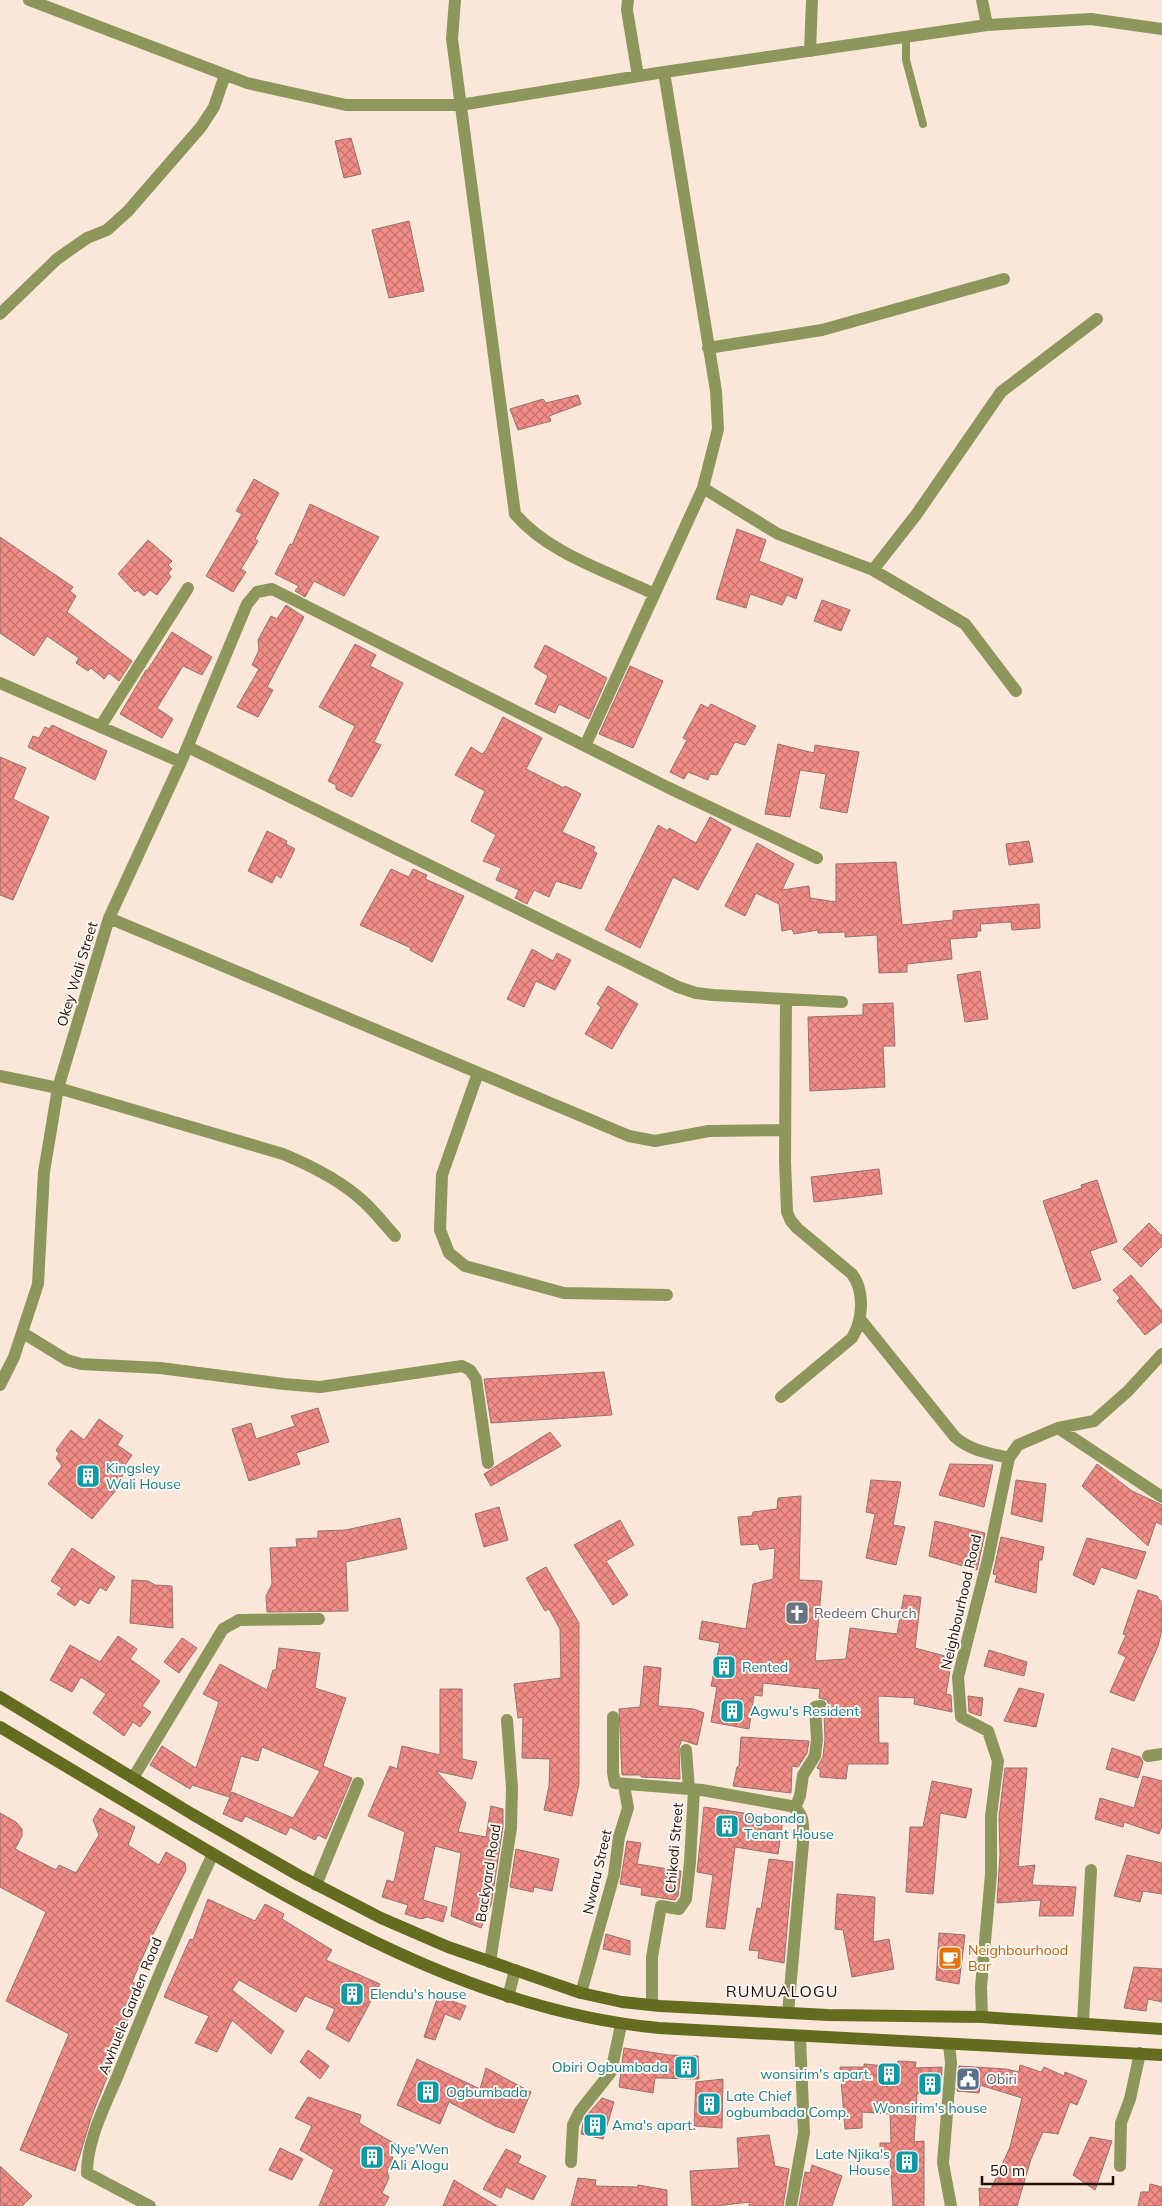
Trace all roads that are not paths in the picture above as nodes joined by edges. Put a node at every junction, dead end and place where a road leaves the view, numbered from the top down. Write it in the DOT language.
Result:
graph roads {
  1 [pos="28,0"];
  2 [pos="455,0"];
  3 [pos="628,0"];
  4 [pos="812,0"];
  5 [pos="982,0"];
  6 [pos="987,25"];
  7 [pos="1162,29"];
  8 [pos="906,37"];
  9 [pos="810,51"];
  10 [pos="664,72"];
  11 [pos="226,75"];
  12 [pos="638,76"];
  13 [pos="460,105"];
  14 [pos="923,124"];
  15 [pos="1004,279"];
  16 [pos="0,314"];
  17 [pos="1097,319"];
  18 [pos="708,348"];
  19 [pos="703,488"];
  20 [pos="873,570"];
  21 [pos="188,588"];
  22 [pos="654,594"];
  23 [pos="0,684"];
  24 [pos="1016,691"];
  25 [pos="100,727"];
  26 [pos="585,746"];
  27 [pos="188,747"];
  28 [pos="181,762"];
  29 [pos="817,858"];
  30 [pos="109,918"];
  31 [pos="786,999"];
  32 [pos="842,1002"];
  33 [pos="478,1072"];
  34 [pos="0,1076"];
  35 [pos="58,1088"];
  36 [pos="785,1130"];
  37 [pos="395,1236"];
  38 [pos="667,1295"];
  39 [pos="860,1319"];
  40 [pos="23,1333"];
  41 [pos="1162,1354"];
  42 [pos="0,1386"];
  43 [pos="781,1397"];
  44 [pos="1058,1428"];
  45 [pos="1008,1458"];
  46 [pos="488,1463"];
  47 [pos="1162,1497"];
  48 [pos="319,1620"];
  49 [pos="0,1697"];
  50 [pos="821,1706"];
  51 [pos="613,1717"];
  52 [pos="507,1720"];
  53 [pos="0,1727"];
  54 [pos="686,1750"];
  55 [pos="1162,1754"];
  56 [pos="1148,1756"];
  57 [pos="132,1778"];
  58 [pos="358,1783"];
  59 [pos="624,1785"];
  60 [pos="691,1790"];
  61 [pos="795,1808"];
  62 [pos="213,1854"];
  63 [pos="1091,1870"];
  64 [pos="316,1885"];
  65 [pos="490,1962"];
  66 [pos="515,1970"];
  67 [pos="581,1994"];
  68 [pos="508,1996"];
  69 [pos="652,2005"];
  70 [pos="788,2013"];
  71 [pos="982,2017"];
  72 [pos="1083,2023"];
  73 [pos="621,2025"];
  74 [pos="1162,2029"];
  75 [pos="800,2037"];
  76 [pos="949,2044"];
  77 [pos="1140,2053"];
  78 [pos="1162,2054"];
  79 [pos="571,2162"];
  80 [pos="1120,2166"];
  81 [pos="150,2206"];
  82 [pos="791,2206"];
  83 [pos="951,2206"];
  1 -- 11 [label="street"];
  2 -- 13 [label="street"];
  3 -- 12 [label="street"];
  4 -- 9 [label="street"];
  5 -- 6 [label="street"];
  6 -- 7 [label="street"];
  6 -- 8 [label="street"];
  8 -- 9 [label="street"];
  8 -- 14 [label="lane"];
  9 -- 10 [label="street"];
  10 -- 12 [label="street"];
  10 -- 18 [label="street"];
  11 -- 13 [label="street"];
  11 -- 16 [label="street"];
  12 -- 13 [label="street"];
  13 -- 22 [label="street"];
  15 -- 18 [label="street"];
  17 -- 20 [label="street"];
  18 -- 19 [label="street"];
  19 -- 20 [label="street"];
  19 -- 22 [label="street"];
  20 -- 24 [label="street"];
  21 -- 25 [label="street"];
  22 -- 26 [label="street"];
  23 -- 25 [label="street"];
  25 -- 28 [label="street"];
  26 -- 27 [label="street, Okey Wali Street"];
  26 -- 29 [label="street"];
  27 -- 28 [label="street, Okey Wali Street"];
  27 -- 31 [label="street"];
  28 -- 30 [label="street, Okey Wali Street"];
  30 -- 33 [label="street"];
  30 -- 35 [label="street, Okey Wali Street"];
  31 -- 32 [label="street"];
  31 -- 36 [label="street"];
  33 -- 36 [label="street"];
  33 -- 38 [label="street"];
  34 -- 35 [label="street"];
  35 -- 37 [label="street"];
  35 -- 40 [label="street, Okey Wali Street"];
  36 -- 39 [label="street"];
  39 -- 43 [label="street"];
  39 -- 45 [label="street"];
  40 -- 42 [label="street, Okey Wali Street"];
  40 -- 46 [label="street"];
  41 -- 44 [label="street"];
  44 -- 45 [label="street"];
  44 -- 47 [label="street"];
  45 -- 71 [label="street, Neighbourhood Road"];
  48 -- 57 [label="street"];
  49 -- 57 [label="main road"];
  50 -- 61 [label="street"];
  51 -- 59 [label="street"];
  52 -- 65 [label="street, Backyard Road"];
  53 -- 62 [label="main road"];
  54 -- 60 [label="street"];
  55 -- 56 [label="street"];
  57 -- 64 [label="main road"];
  58 -- 64 [label="street"];
  59 -- 60 [label="street"];
  59 -- 67 [label="street, Nwaru Street"];
  60 -- 61 [label="street"];
  60 -- 69 [label="street, Chikodi Street"];
  61 -- 70 [label="street"];
  62 -- 68 [label="main road"];
  62 -- 81 [label="street, Awhuele Garden Road"];
  63 -- 72 [label="street"];
  64 -- 65 [label="main road"];
  65 -- 66 [label="main road"];
  66 -- 67 [label="main road"];
  66 -- 68 [label="street"];
  67 -- 69 [label="main road"];
  68 -- 73 [label="main road"];
  69 -- 70 [label="main road"];
  70 -- 71 [label="main road"];
  71 -- 72 [label="main road"];
  72 -- 74 [label="main road"];
  73 -- 75 [label="main road"];
  73 -- 79 [label="street"];
  75 -- 76 [label="main road"];
  75 -- 82 [label="street"];
  76 -- 77 [label="main road"];
  76 -- 83 [label="street"];
  77 -- 78 [label="main road"];
  77 -- 80 [label="street"];
}
